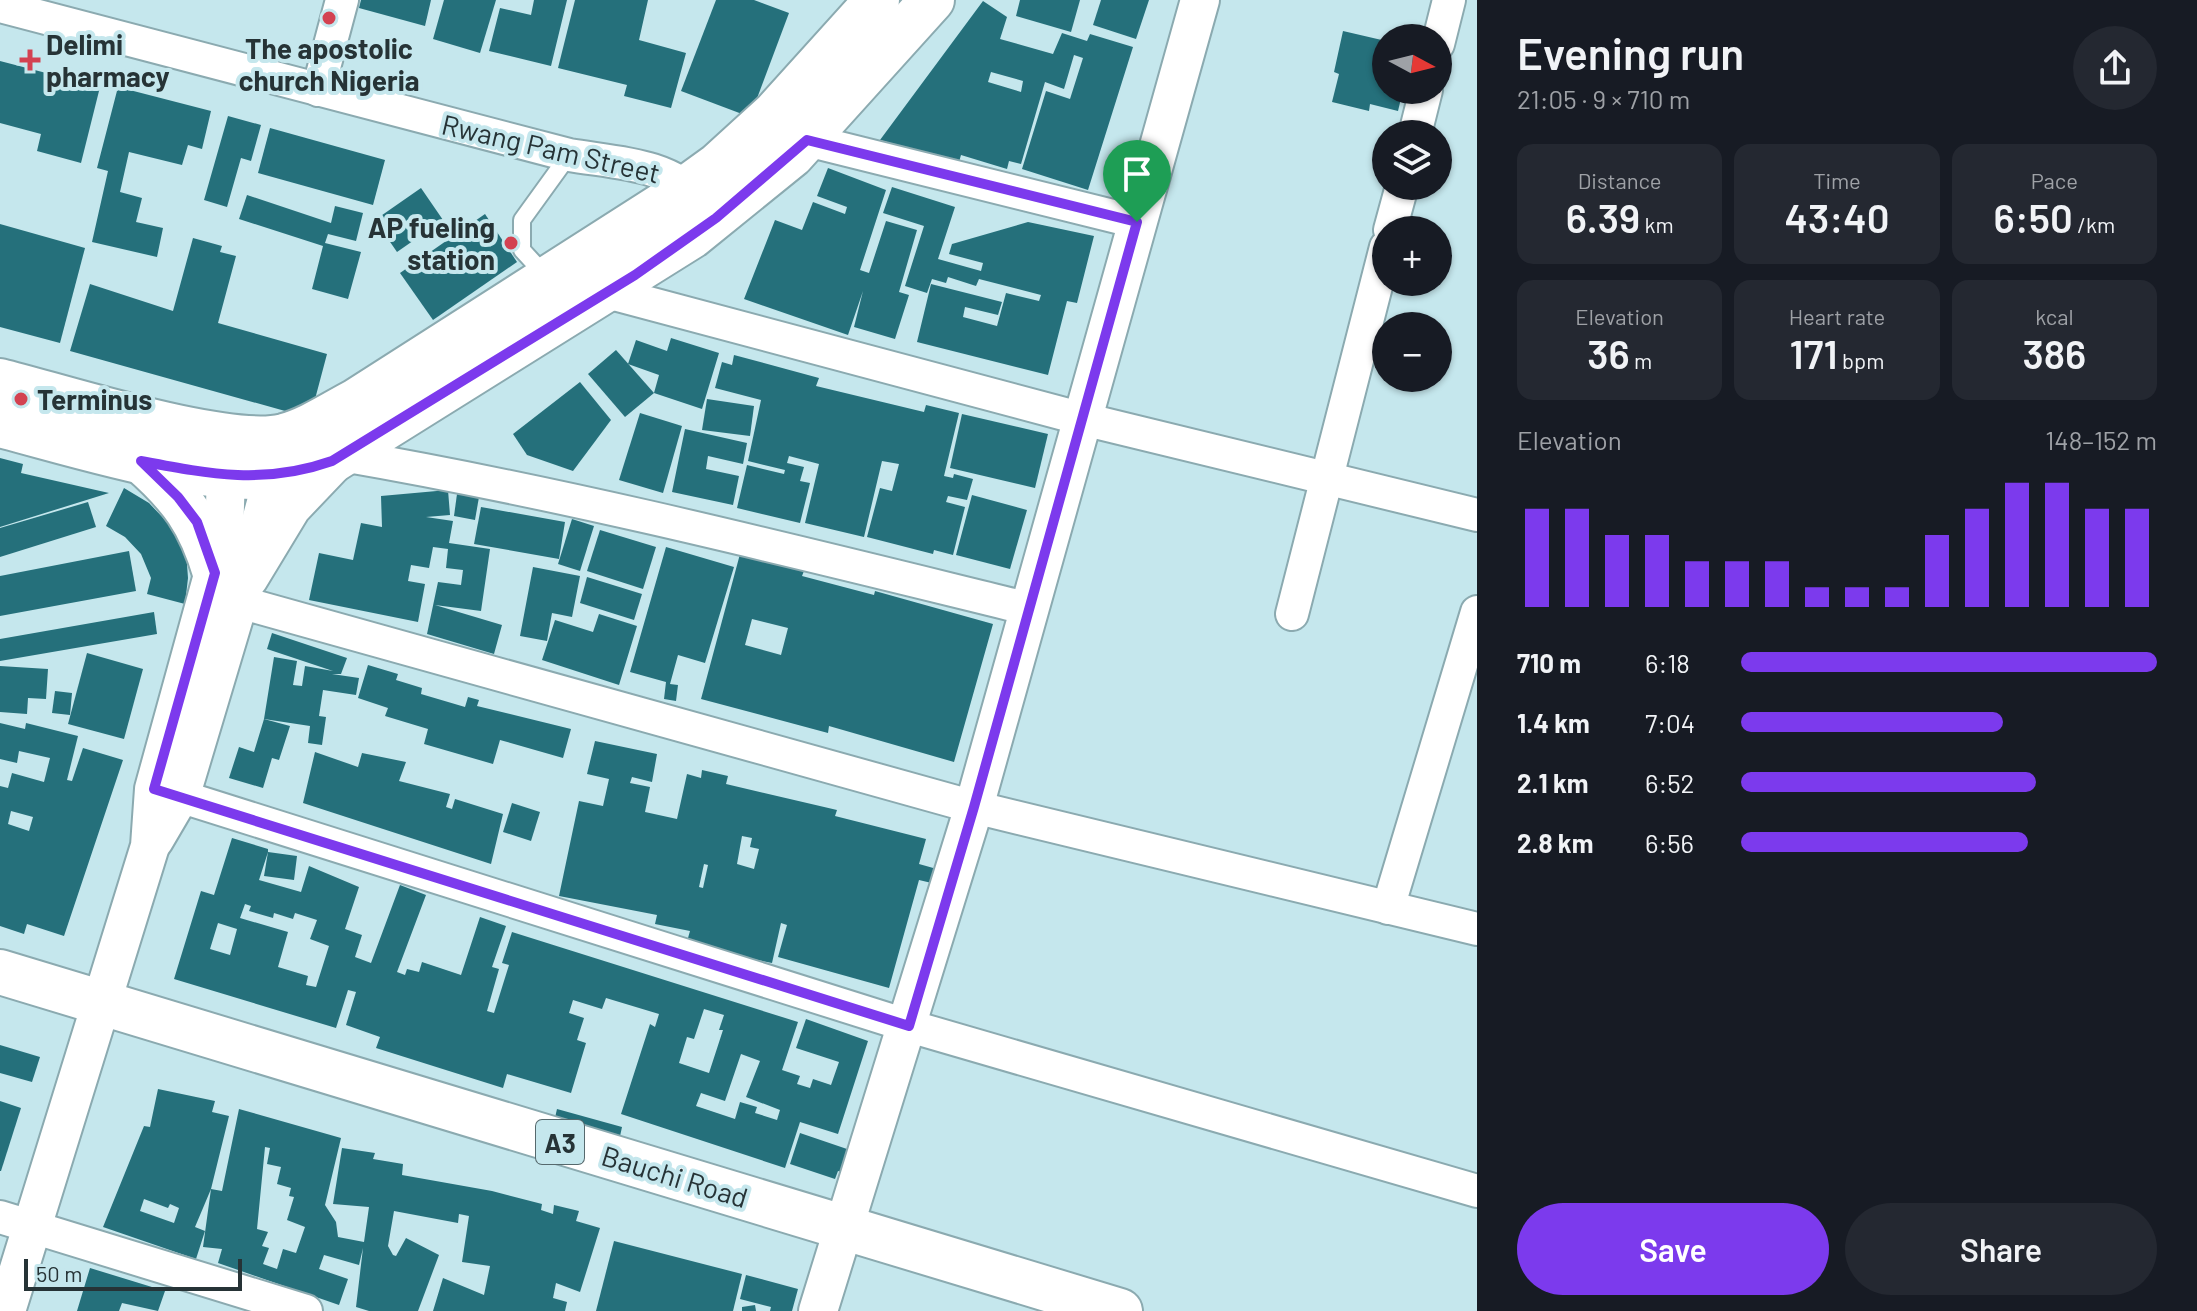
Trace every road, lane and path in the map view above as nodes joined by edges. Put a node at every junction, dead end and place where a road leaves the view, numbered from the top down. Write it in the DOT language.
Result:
graph roads {
  1 [pos="342,0"];
  2 [pos="932,0"];
  3 [pos="1200,0"];
  4 [pos="1449,0"];
  5 [pos="0,6"];
  6 [pos="875,12"];
  7 [pos="1443,24"];
  8 [pos="318,90"];
  9 [pos="807,140"];
  10 [pos="569,155"];
  11 [pos="702,202"];
  12 [pos="1137,222"];
  13 [pos="548,278"];
  14 [pos="607,292"];
  15 [pos="1374,296"];
  16 [pos="0,381"];
  17 [pos="1083,419"];
  18 [pos="0,425"];
  19 [pos="310,450"];
  20 [pos="228,455"];
  21 [pos="141,461"];
  22 [pos="1327,479"];
  23 [pos="1477,515"];
  24 [pos="233,584"];
  25 [pos="1030,609"];
  26 [pos="1477,612"];
  27 [pos="1292,614"];
  28 [pos="168,791"];
  29 [pos="974,807"];
  30 [pos="1388,908"];
  31 [pos="1477,929"];
  32 [pos="0,972"];
  33 [pos="0,999"];
  34 [pos="97,1015"];
  35 [pos="909,1026"];
  36 [pos="1477,1191"];
  37 [pos="16,1222"];
  38 [pos="840,1240"];
  39 [pos="6,1311"];
  40 [pos="306,1311"];
  41 [pos="818,1311"];
  42 [pos="1027,1311"];
  43 [pos="1120,1311"];
  1 -- 8 [label="street"];
  2 -- 6 [label="main road"];
  3 -- 12 [label="street"];
  4 -- 7 [label="street"];
  5 -- 8 [label="street, Rwang Pam Street"];
  6 -- 9 [label="main road"];
  6 -- 11 [label="main road"];
  8 -- 10 [label="street, Rwang Pam Street"];
  9 -- 11 [label="main road"];
  9 -- 12 [label="street"];
  10 -- 11 [label="street, Rwang Pam Street"];
  10 -- 13 [label="lane"];
  11 -- 13 [label="main road"];
  11 -- 14 [label="main road"];
  12 -- 17 [label="street"];
  13 -- 19 [label="main road"];
  14 -- 17 [label="street"];
  14 -- 19 [label="main road"];
  15 -- 22 [label="street"];
  16 -- 20 [label="main road"];
  17 -- 22 [label="street"];
  17 -- 25 [label="street"];
  18 -- 21 [label="main road"];
  19 -- 20 [label="main road"];
  19 -- 24 [label="street"];
  19 -- 24 [label="main road"];
  19 -- 25 [label="street"];
  20 -- 21 [label="main road"];
  20 -- 24 [label="street"];
  21 -- 24 [label="main road"];
  22 -- 23 [label="street"];
  22 -- 27 [label="street"];
  24 -- 28 [label="street"];
  24 -- 29 [label="street"];
  25 -- 29 [label="street"];
  26 -- 30 [label="street"];
  28 -- 34 [label="street"];
  28 -- 35 [label="street"];
  29 -- 30 [label="street"];
  29 -- 35 [label="street"];
  30 -- 31 [label="street"];
  32 -- 34 [label="main road, Bauchi Road / A3"];
  33 -- 34 [label="main road, Bauchi Road / A3"];
  34 -- 37 [label="street"];
  34 -- 38 [label="main road, Bauchi Road / A3"];
  35 -- 36 [label="street"];
  35 -- 38 [label="street"];
  37 -- 39 [label="street"];
  37 -- 40 [label="street"];
  38 -- 41 [label="street"];
  38 -- 42 [label="main road, Bauchi Road / A3"];
  38 -- 43 [label="main road, Bauchi Road / A3"];
}
